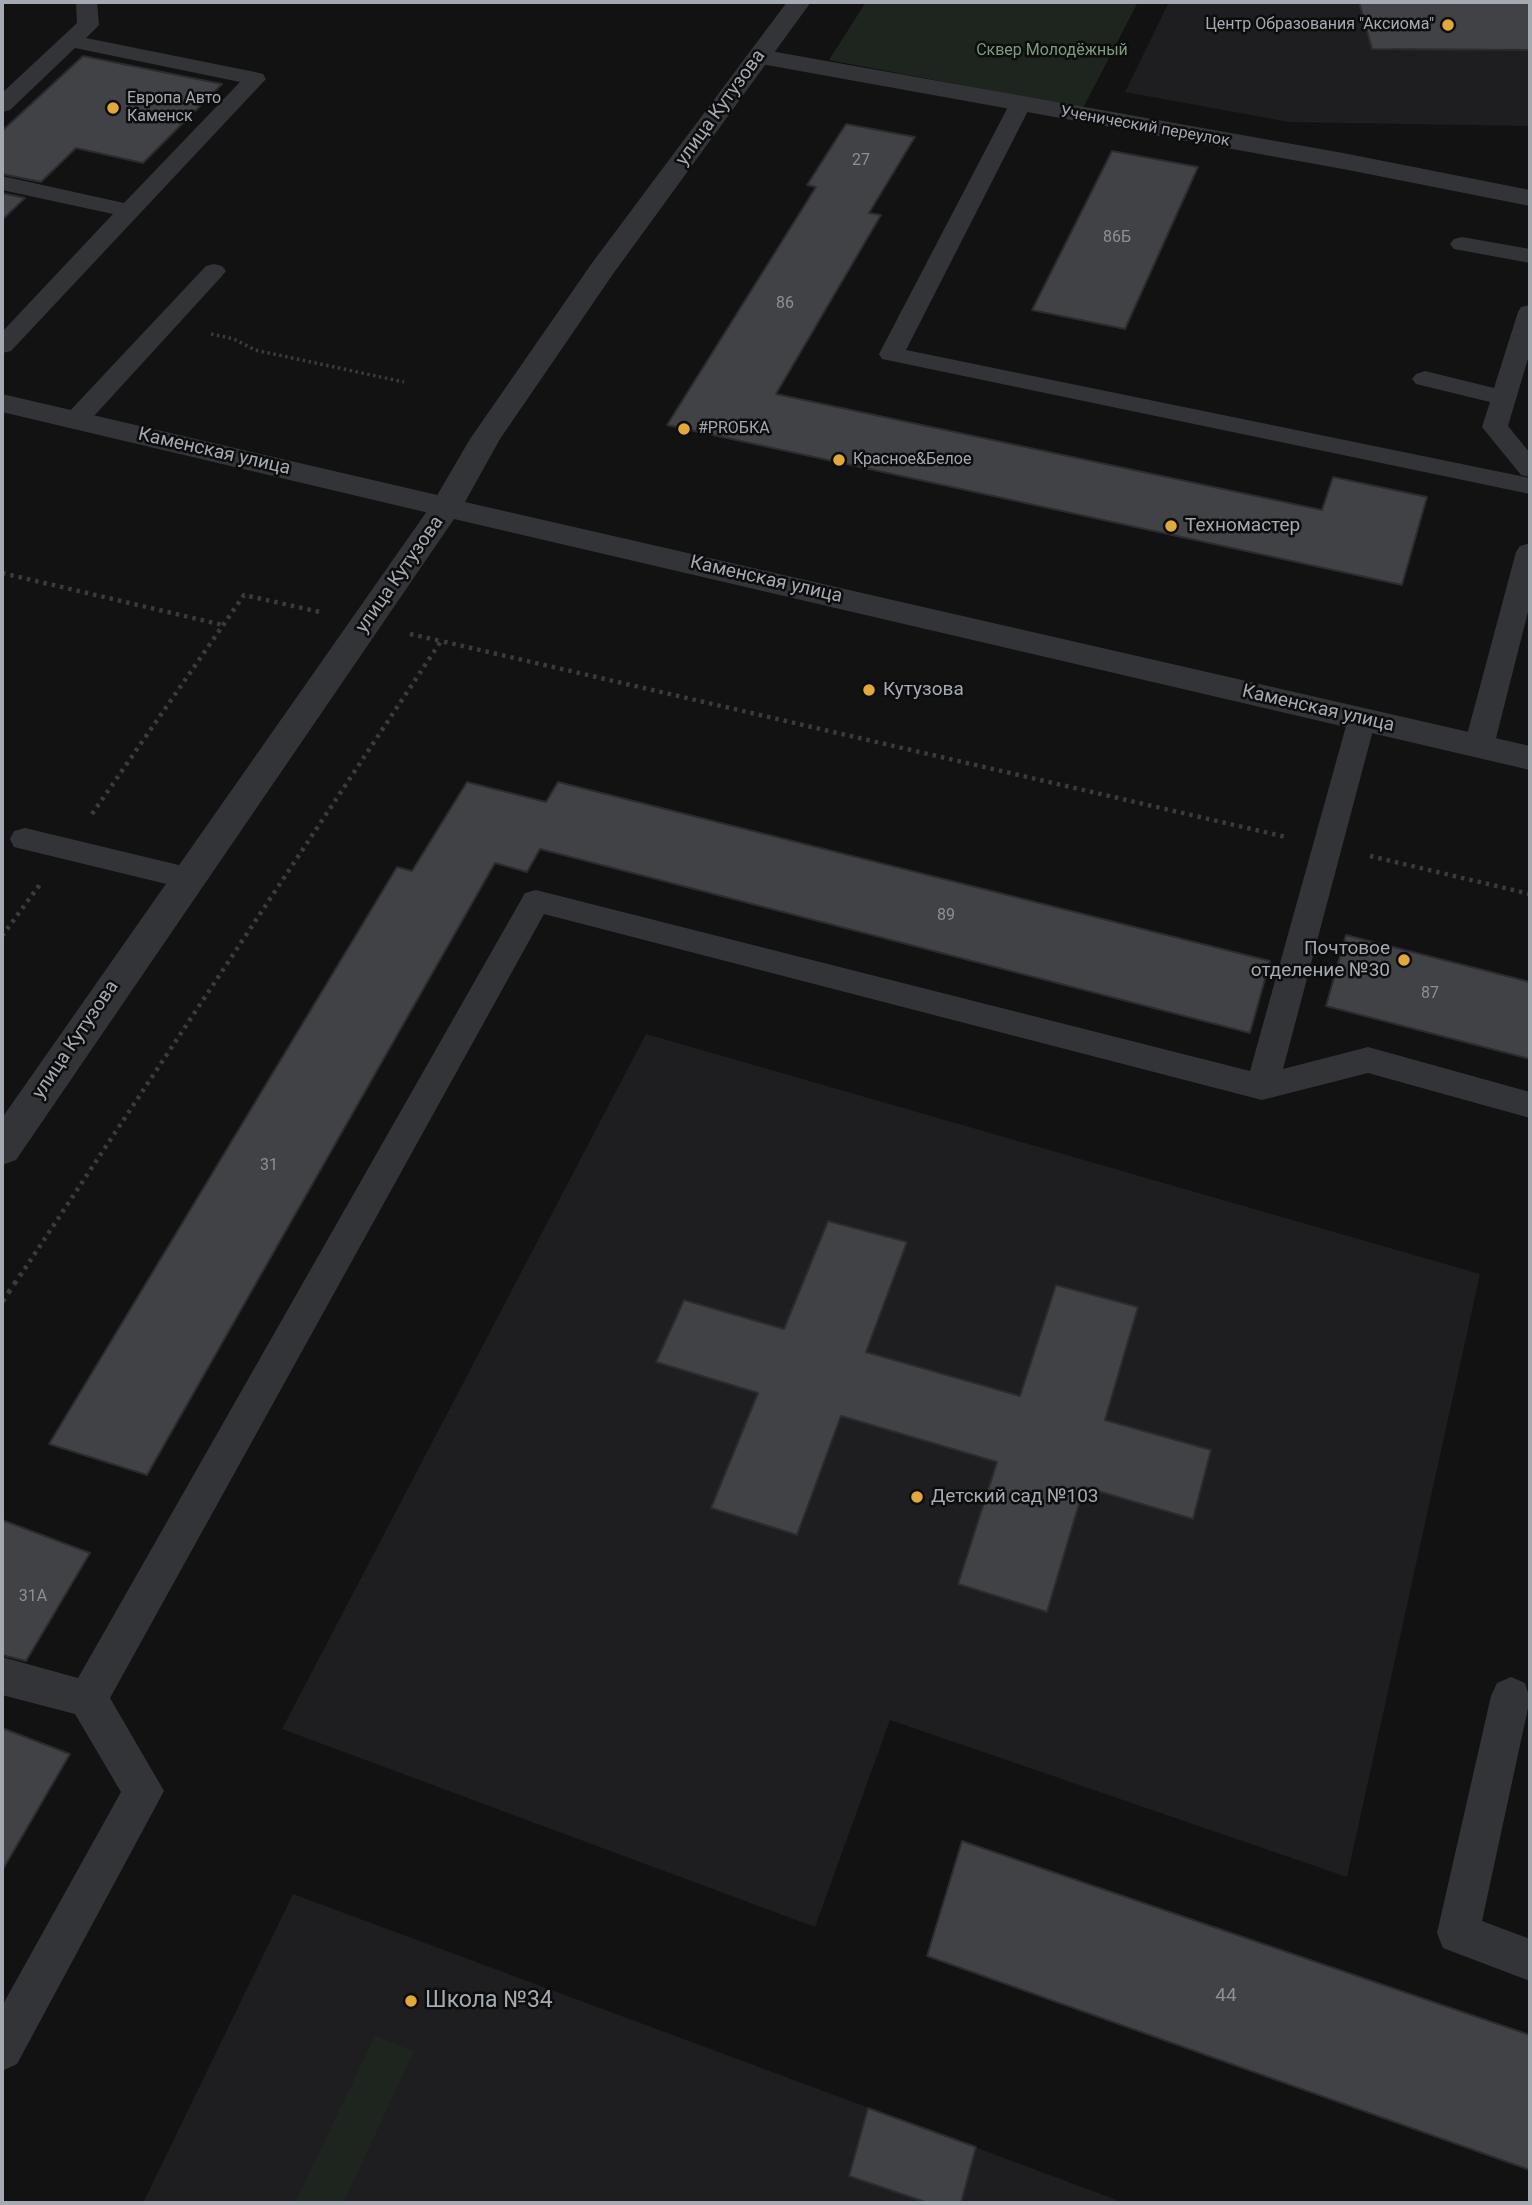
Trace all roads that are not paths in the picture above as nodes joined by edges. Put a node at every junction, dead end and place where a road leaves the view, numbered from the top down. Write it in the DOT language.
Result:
graph roads {
  1 [pos="86,2"];
  2 [pos="799,2"];
  3 [pos="70,41"];
  4 [pos="759,57"];
  5 [pos="2,105"];
  6 [pos="1020,105"];
  7 [pos="2,183"];
  8 [pos="1530,198"];
  9 [pos="129,211"];
  10 [pos="1462,244"];
  11 [pos="1530,256"];
  12 [pos="214,271"];
  13 [pos="1530,312"];
  14 [pos="2,346"];
  15 [pos="1425,379"];
  16 [pos="1504,398"];
  17 [pos="2,403"];
  18 [pos="75,421"];
  19 [pos="1530,469"];
  20 [pos="1530,486"];
  21 [pos="446,507"];
  22 [pos="1530,552"];
  23 [pos="1362,719"];
  24 [pos="1479,746"];
  25 [pos="1530,758"];
  26 [pos="25,839"];
  27 [pos="187,878"];
  28 [pos="1262,1087"];
  29 [pos="1530,1105"];
  30 [pos="2,1149"];
  31 [pos="2,1676"];
  32 [pos="1511,1696"];
  33 [pos="88,1699"];
  34 [pos="1530,1960"];
  35 [pos="2,2049"];
  1 -- 3 [label="lane"];
  2 -- 4 [label="street, улица Кутузова"];
  3 -- 5 [label="lane"];
  3 -- 9 [label="lane"];
  4 -- 6 [label="street, Ученический переулок"];
  4 -- 21 [label="street, улица Кутузова"];
  6 -- 8 [label="street, Ученический переулок"];
  6 -- 20 [label="lane"];
  7 -- 9 [label="lane"];
  9 -- 14 [label="lane"];
  10 -- 11 [label="lane"];
  12 -- 18 [label="lane"];
  13 -- 16 [label="lane"];
  15 -- 16 [label="lane"];
  16 -- 19 [label="lane"];
  17 -- 18 [label="street, Каменская улица"];
  18 -- 21 [label="street, Каменская улица"];
  21 -- 23 [label="street, Каменская улица"];
  21 -- 27 [label="street, улица Кутузова"];
  22 -- 24 [label="lane"];
  23 -- 24 [label="street, Каменская улица"];
  23 -- 28 [label="lane"];
  24 -- 25 [label="street, Каменская улица"];
  26 -- 27 [label="lane"];
  27 -- 30 [label="street, улица Кутузова"];
  28 -- 29 [label="lane"];
  28 -- 33 [label="lane"];
  31 -- 33 [label="lane"];
  32 -- 34 [label="lane"];
  33 -- 35 [label="lane"];
}
